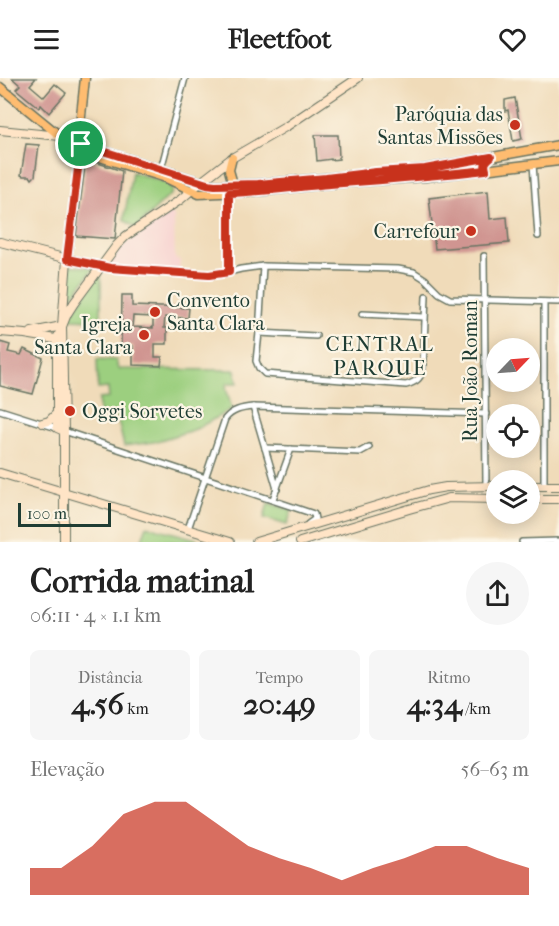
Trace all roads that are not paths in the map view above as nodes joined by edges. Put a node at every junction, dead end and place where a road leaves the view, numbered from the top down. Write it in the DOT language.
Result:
graph roads {
  1 [pos="85,78"];
  2 [pos="185,78"];
  3 [pos="358,78"];
  4 [pos="0,87"];
  5 [pos="0,130"];
  6 [pos="60,136"];
  7 [pos="559,146"];
  8 [pos="81,148"];
  9 [pos="491,157"];
  10 [pos="232,158"];
  11 [pos="559,161"];
  12 [pos="533,164"];
  13 [pos="161,169"];
  14 [pos="486,170"];
  15 [pos="201,182"];
  16 [pos="231,189"];
  17 [pos="192,191"];
  18 [pos="538,236"];
  19 [pos="0,242"];
  20 [pos="484,256"];
  21 [pos="67,259"];
  22 [pos="263,266"];
  23 [pos="100,267"];
  24 [pos="229,272"];
  25 [pos="426,296"];
  26 [pos="485,299"];
  27 [pos="544,302"];
  28 [pos="559,302"];
  29 [pos="362,314"];
  30 [pos="424,317"];
  31 [pos="62,326"];
  32 [pos="0,332"];
  33 [pos="259,333"];
  34 [pos="25,334"];
  35 [pos="316,336"];
  36 [pos="60,339"];
  37 [pos="253,407"];
  38 [pos="0,410"];
  39 [pos="56,414"];
  40 [pos="486,414"];
  41 [pos="42,423"];
  42 [pos="60,430"];
  43 [pos="369,447"];
  44 [pos="265,448"];
  45 [pos="291,449"];
  46 [pos="0,473"];
  47 [pos="205,478"];
  48 [pos="486,486"];
  49 [pos="540,486"];
  50 [pos="544,486"];
  51 [pos="559,486"];
  52 [pos="277,489"];
  53 [pos="64,492"];
  54 [pos="420,492"];
  55 [pos="486,499"];
  56 [pos="540,499"];
  57 [pos="559,499"];
  58 [pos="273,500"];
  59 [pos="391,502"];
  60 [pos="409,508"];
  61 [pos="382,517"];
  62 [pos="188,529"];
  63 [pos="287,534"];
  64 [pos="303,541"];
  65 [pos="559,541"];
  66 [pos="64,542"];
  67 [pos="230,542"];
  68 [pos="256,542"];
  69 [pos="522,542"];
  1 -- 8 [label="main road"];
  2 -- 13 [label="street"];
  3 -- 10 [label="main road"];
  4 -- 6 [label="main road"];
  5 -- 6 [label="main road"];
  6 -- 8 [label="main road"];
  7 -- 9 [label="main road"];
  8 -- 13 [label="main road"];
  8 -- 17 [label="main road"];
  8 -- 21 [label="main road"];
  9 -- 14 [label="main road"];
  9 -- 16 [label="main road"];
  10 -- 15 [label="main road"];
  10 -- 16 [label="main road"];
  11 -- 12 [label="main road"];
  12 -- 14 [label="main road"];
  12 -- 18 [label="street"];
  13 -- 15 [label="main road"];
  14 -- 16 [label="main road"];
  15 -- 16 [label="main road"];
  15 -- 17 [label="main road"];
  16 -- 17 [label="main road"];
  16 -- 24 [label="street"];
  17 -- 23 [label="main road"];
  19 -- 21 [label="main road"];
  20 -- 26 [label="street, Rua João Roman"];
  21 -- 23 [label="main road"];
  21 -- 31 [label="main road"];
  22 -- 24 [label="street"];
  22 -- 26 [label="street"];
  22 -- 33 [label="street"];
  23 -- 24 [label="street"];
  23 -- 31 [label="main road"];
  25 -- 30 [label="street"];
  26 -- 27 [label="street"];
  26 -- 40 [label="street, Rua João Roman"];
  27 -- 28 [label="street"];
  27 -- 50 [label="street"];
  29 -- 30 [label="street"];
  30 -- 33 [label="street"];
  31 -- 34 [label="main road"];
  31 -- 36 [label="main road"];
  32 -- 34 [label="main road"];
  33 -- 35 [label="street"];
  34 -- 36 [label="main road"];
  36 -- 39 [label="main road"];
  36 -- 42 [label="main road"];
  37 -- 40 [label="street"];
  37 -- 44 [label="street"];
  37 -- 47 [label="street"];
  38 -- 41 [label="street"];
  39 -- 41 [label="main road"];
  39 -- 42 [label="main road"];
  41 -- 42 [label="street"];
  42 -- 47 [label="street"];
  42 -- 53 [label="main road"];
  43 -- 45 [label="street"];
  44 -- 45 [label="street"];
  44 -- 52 [label="street"];
  45 -- 52 [label="street"];
  46 -- 53 [label="main road"];
  47 -- 58 [label="street"];
  47 -- 62 [label="street"];
  48 -- 54 [label="main road"];
  49 -- 50 [label="main road"];
  50 -- 51 [label="main road"];
  52 -- 58 [label="street"];
  53 -- 62 [label="main road"];
  53 -- 66 [label="main road"];
  54 -- 59 [label="main road"];
  54 -- 60 [label="main road"];
  55 -- 60 [label="main road"];
  56 -- 57 [label="main road"];
  58 -- 63 [label="street"];
  59 -- 61 [label="main road"];
  59 -- 63 [label="main road"];
  60 -- 61 [label="main road"];
  61 -- 64 [label="main road"];
  62 -- 67 [label="main road"];
  63 -- 68 [label="main road"];
  65 -- 69 [label="street"];
}
